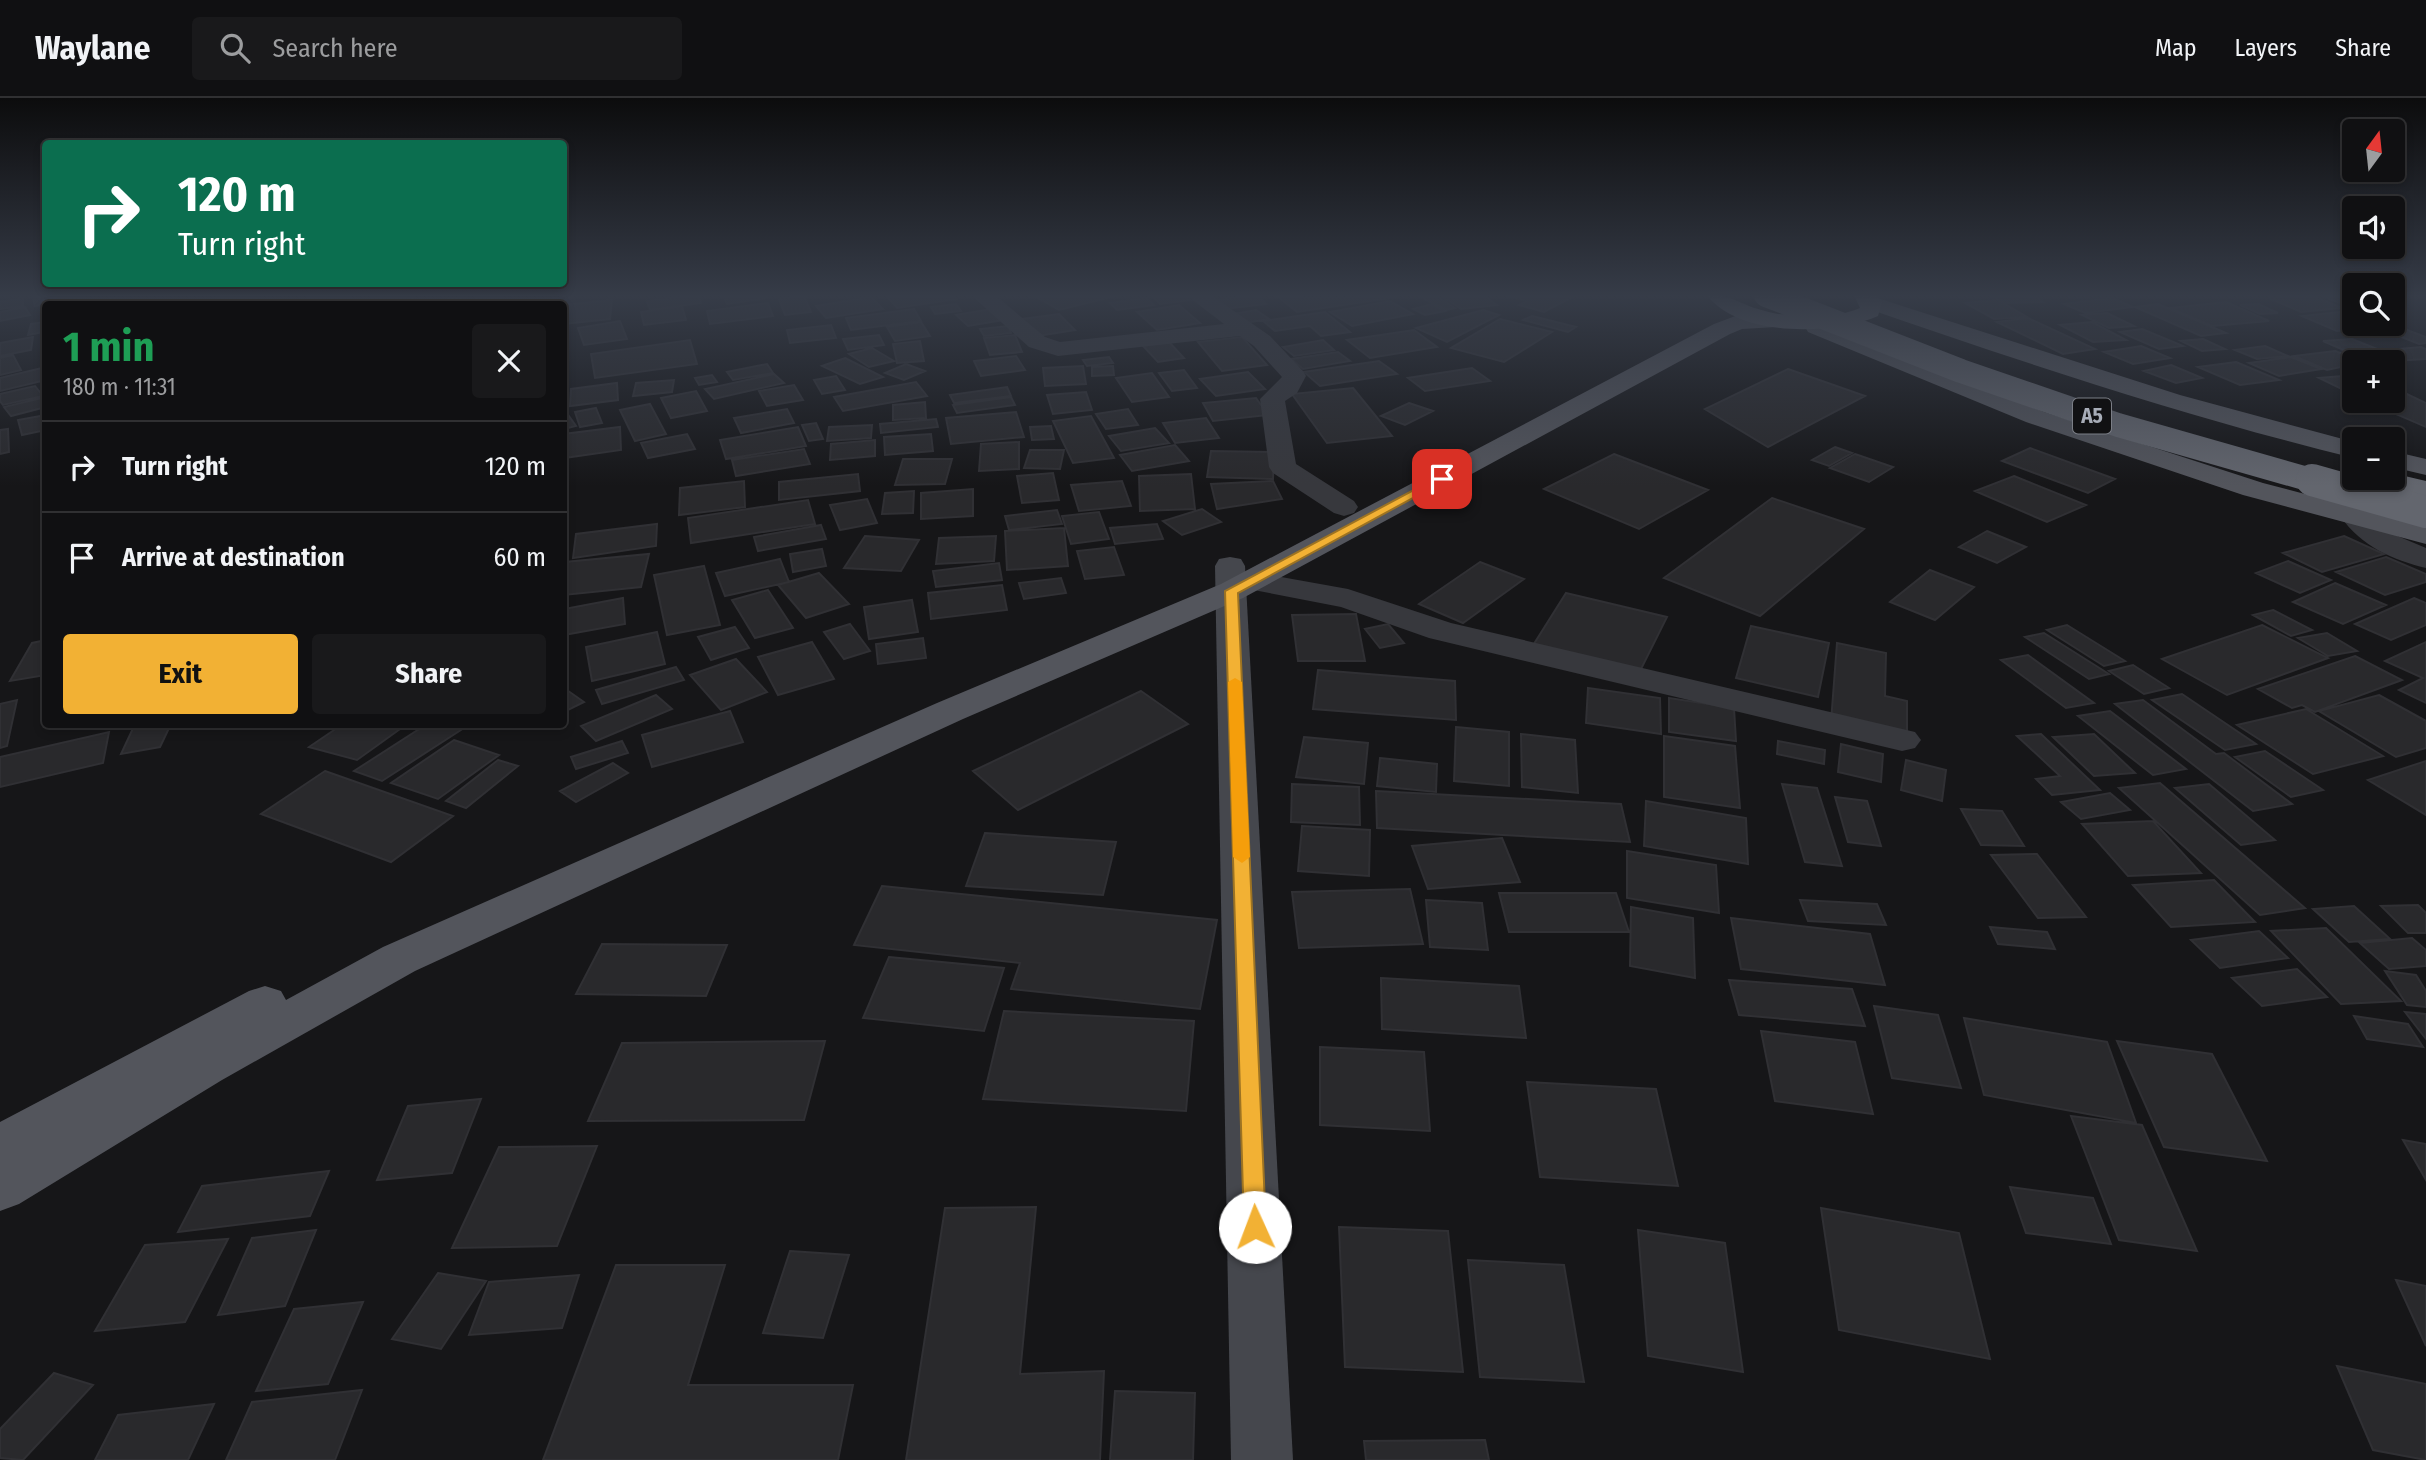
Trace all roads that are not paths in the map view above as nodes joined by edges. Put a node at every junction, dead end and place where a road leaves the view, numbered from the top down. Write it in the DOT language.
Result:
graph roads {
  1 [pos="1278,359"];
  2 [pos="1624,359"];
  3 [pos="1662,359"];
  4 [pos="1896,359"];
  5 [pos="1924,359"];
  6 [pos="1998,359"];
  7 [pos="2035,359"];
  8 [pos="2342,447"];
  9 [pos="2405,462"];
  10 [pos="2426,467"];
  11 [pos="2342,468"];
  12 [pos="2405,484"];
  13 [pos="2426,489"];
  14 [pos="1344,507"];
  15 [pos="2426,512"];
  16 [pos="2356,517"];
  17 [pos="2426,535"];
  18 [pos="2426,559"];
  19 [pos="1239,579"];
  20 [pos="1902,740"];
  21 [pos="0,1147"];
  22 [pos="0,1188"];
  23 [pos="1262,1460"];
  1 -- 14 [label="street"];
  2 -- 14 [label="main road"];
  3 -- 19 [label="main road"];
  4 -- 16 [label="main road"];
  5 -- 15 [label="highway, A5, bridge"];
  6 -- 11 [label="highway, A5"];
  7 -- 8 [label="main road"];
  9 -- 10 [label="main road"];
  12 -- 13 [label="highway"];
  14 -- 19 [label="main road"];
  16 -- 17 [label="main road"];
  16 -- 18 [label="street"];
  19 -- 20 [label="street"];
  19 -- 21 [label="main road"];
  19 -- 22 [label="main road"];
  19 -- 23 [label="street"];
}
